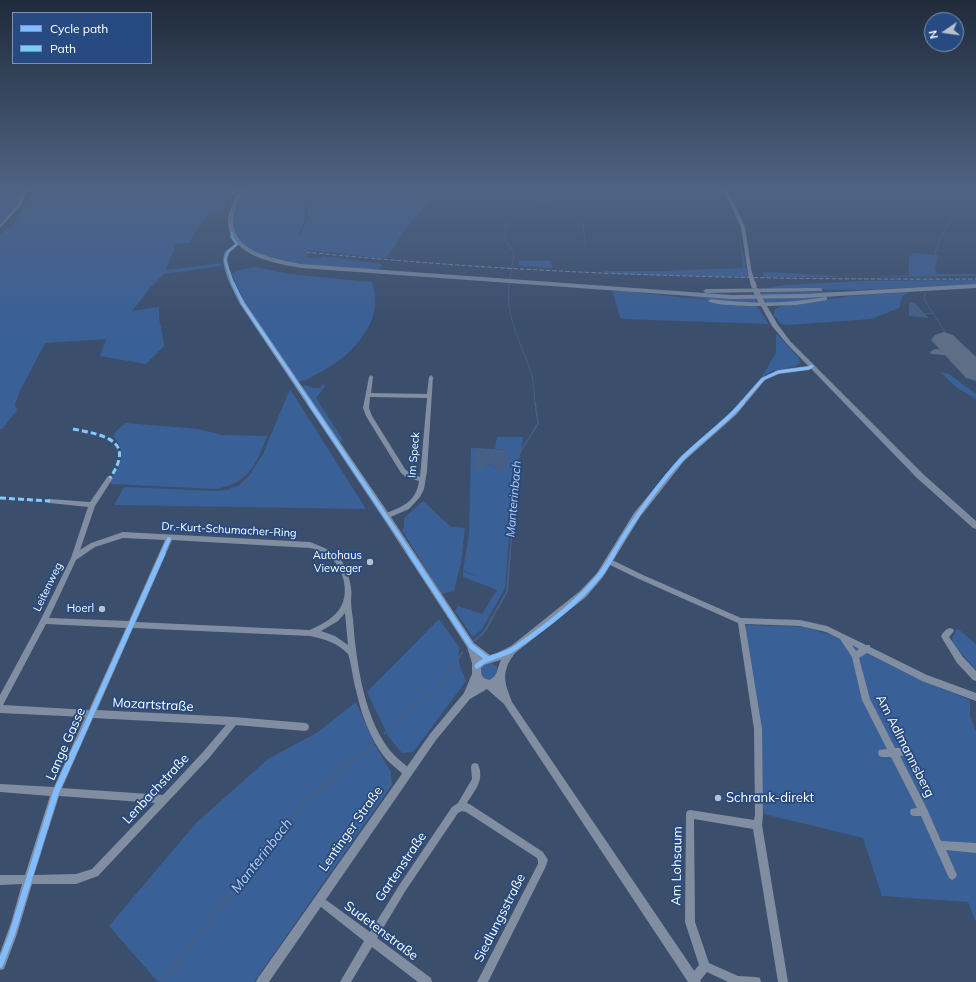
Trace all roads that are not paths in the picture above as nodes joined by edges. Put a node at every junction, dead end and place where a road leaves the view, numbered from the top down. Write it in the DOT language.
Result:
graph roads {
  1 [pos="232,235"];
  2 [pos="233,235"];
  3 [pos="745,235"];
  4 [pos="976,286"];
  5 [pos="755,289"];
  6 [pos="892,291"];
  7 [pos="664,292"];
  8 [pos="874,292"];
  9 [pos="763,304"];
  10 [pos="779,305"];
  11 [pos="771,318"];
  12 [pos="795,349"];
  13 [pos="803,367"];
  14 [pos="371,377"];
  15 [pos="431,377"];
  16 [pos="368,395"];
  17 [pos="430,396"];
  18 [pos="110,478"];
  19 [pos="422,480"];
  20 [pos="50,501"];
  21 [pos="92,505"];
  22 [pos="386,516"];
  23 [pos="976,526"];
  24 [pos="169,539"];
  25 [pos="74,558"];
  26 [pos="608,561"];
  27 [pos="348,603"];
  28 [pos="44,621"];
  29 [pos="741,621"];
  30 [pos="132,624"];
  31 [pos="950,631"];
  32 [pos="310,633"];
  33 [pos="842,636"];
  34 [pos="471,646"];
  35 [pos="867,648"];
  36 [pos="514,649"];
  37 [pos="352,652"];
  38 [pos="856,656"];
  39 [pos="490,659"];
  40 [pos="477,666"];
  41 [pos="501,674"];
  42 [pos="476,676"];
  43 [pos="976,677"];
  44 [pos="488,684"];
  45 [pos="467,696"];
  46 [pos="975,697"];
  47 [pos="0,703"];
  48 [pos="510,704"];
  49 [pos="0,709"];
  50 [pos="90,714"];
  51 [pos="234,721"];
  52 [pos="305,727"];
  53 [pos="894,752"];
  54 [pos="904,752"];
  55 [pos="882,753"];
  56 [pos="475,767"];
  57 [pos="408,773"];
  58 [pos="0,788"];
  59 [pos="56,792"];
  60 [pos="164,799"];
  61 [pos="461,806"];
  62 [pos="914,812"];
  63 [pos="924,812"];
  64 [pos="756,825"];
  65 [pos="939,845"];
  66 [pos="976,848"];
  67 [pos="952,875"];
  68 [pos="29,879"];
  69 [pos="0,880"];
  70 [pos="319,900"];
  71 [pos="370,939"];
  72 [pos="0,965"];
  73 [pos="705,966"];
  74 [pos="695,981"];
  75 [pos="262,982"];
  76 [pos="345,982"];
  77 [pos="427,982"];
  78 [pos="482,982"];
  79 [pos="756,982"];
  80 [pos="783,982"];
  1 -- 22 [label="street"];
  2 -- 7 [label="main road"];
  3 -- 5 [label="street, bridge"];
  4 -- 6 [label="main road"];
  5 -- 6 [label="main road"];
  5 -- 7 [label="main road"];
  5 -- 9 [label="main road, bridge"];
  6 -- 8 [label="main road"];
  7 -- 8 [label="main road"];
  7 -- 9 [label="main road"];
  8 -- 10 [label="main road"];
  9 -- 10 [label="main road"];
  9 -- 11 [label="main road"];
  10 -- 11 [label="main road"];
  11 -- 12 [label="main road"];
  12 -- 13 [label="main road"];
  12 -- 13 [label="street"];
  13 -- 23 [label="main road"];
  13 -- 26 [label="street"];
  14 -- 16 [label="street"];
  15 -- 17 [label="street, Im Speck"];
  16 -- 17 [label="street"];
  16 -- 19 [label="street"];
  17 -- 19 [label="street, Im Speck"];
  18 -- 21 [label="street, Leitenweg"];
  19 -- 22 [label="street, Im Speck"];
  20 -- 21 [label="street"];
  21 -- 25 [label="street, Leitenweg"];
  22 -- 34 [label="street"];
  24 -- 25 [label="street, Dr.-Kurt-Schumacher-Ring"];
  24 -- 27 [label="street, Dr.-Kurt-Schumacher-Ring"];
  24 -- 30 [label="street, Lange Gasse"];
  25 -- 28 [label="street, Leitenweg"];
  26 -- 29 [label="street"];
  26 -- 36 [label="street"];
  27 -- 32 [label="street"];
  27 -- 37 [label="street, Dr.-Kurt-Schumacher-Ring"];
  28 -- 30 [label="street"];
  28 -- 47 [label="street, Leitenweg"];
  29 -- 33 [label="street"];
  29 -- 64 [label="street"];
  30 -- 32 [label="street"];
  30 -- 50 [label="street, Lange Gasse"];
  31 -- 43 [label="street"];
  32 -- 37 [label="street"];
  33 -- 35 [label="street"];
  33 -- 38 [label="street, Am Adlmannsberg"];
  34 -- 39 [label="street"];
  34 -- 40 [label="street"];
  35 -- 38 [label="street"];
  35 -- 46 [label="street"];
  36 -- 39 [label="street"];
  36 -- 41 [label="street"];
  37 -- 57 [label="street, Dr.-Kurt-Schumacher-Ring"];
  38 -- 53 [label="street, Am Adlmannsberg"];
  39 -- 40 [label="street"];
  39 -- 41 [label="street"];
  40 -- 42 [label="street"];
  41 -- 44 [label="street"];
  41 -- 48 [label="street"];
  42 -- 44 [label="street"];
  42 -- 45 [label="street, Lentinger Straße"];
  44 -- 45 [label="street, Lentinger Straße"];
  44 -- 48 [label="street"];
  45 -- 57 [label="street, Lentinger Straße"];
  48 -- 74 [label="street"];
  49 -- 50 [label="street, Mozartstraße"];
  50 -- 51 [label="street, Mozartstraße"];
  50 -- 59 [label="street, Lange Gasse"];
  51 -- 52 [label="street, Mozartstraße"];
  51 -- 60 [label="street, Lenbachstraße"];
  53 -- 54 [label="street"];
  53 -- 55 [label="street"];
  53 -- 63 [label="street, Am Adlmannsberg"];
  56 -- 61 [label="street, Gartenstraße"];
  57 -- 70 [label="street, Lentinger Straße"];
  58 -- 59 [label="street"];
  59 -- 60 [label="street"];
  59 -- 68 [label="street, Lange Gasse"];
  60 -- 68 [label="street, Lenbachstraße"];
  61 -- 71 [label="street, Gartenstraße"];
  61 -- 78 [label="street, Siedlungsstraße"];
  62 -- 63 [label="street"];
  63 -- 65 [label="street, Am Adlmannsberg"];
  64 -- 73 [label="street, Am Lohsaum"];
  64 -- 80 [label="street"];
  65 -- 66 [label="street"];
  65 -- 67 [label="street, Am Adlmannsberg"];
  68 -- 69 [label="street"];
  68 -- 72 [label="street, Lange Gasse"];
  70 -- 71 [label="street, Sudetenstraße"];
  70 -- 75 [label="street, Lentinger Straße"];
  71 -- 76 [label="street, Gartenstraße"];
  71 -- 77 [label="street, Sudetenstraße"];
  73 -- 74 [label="street"];
  73 -- 79 [label="street"];
}
